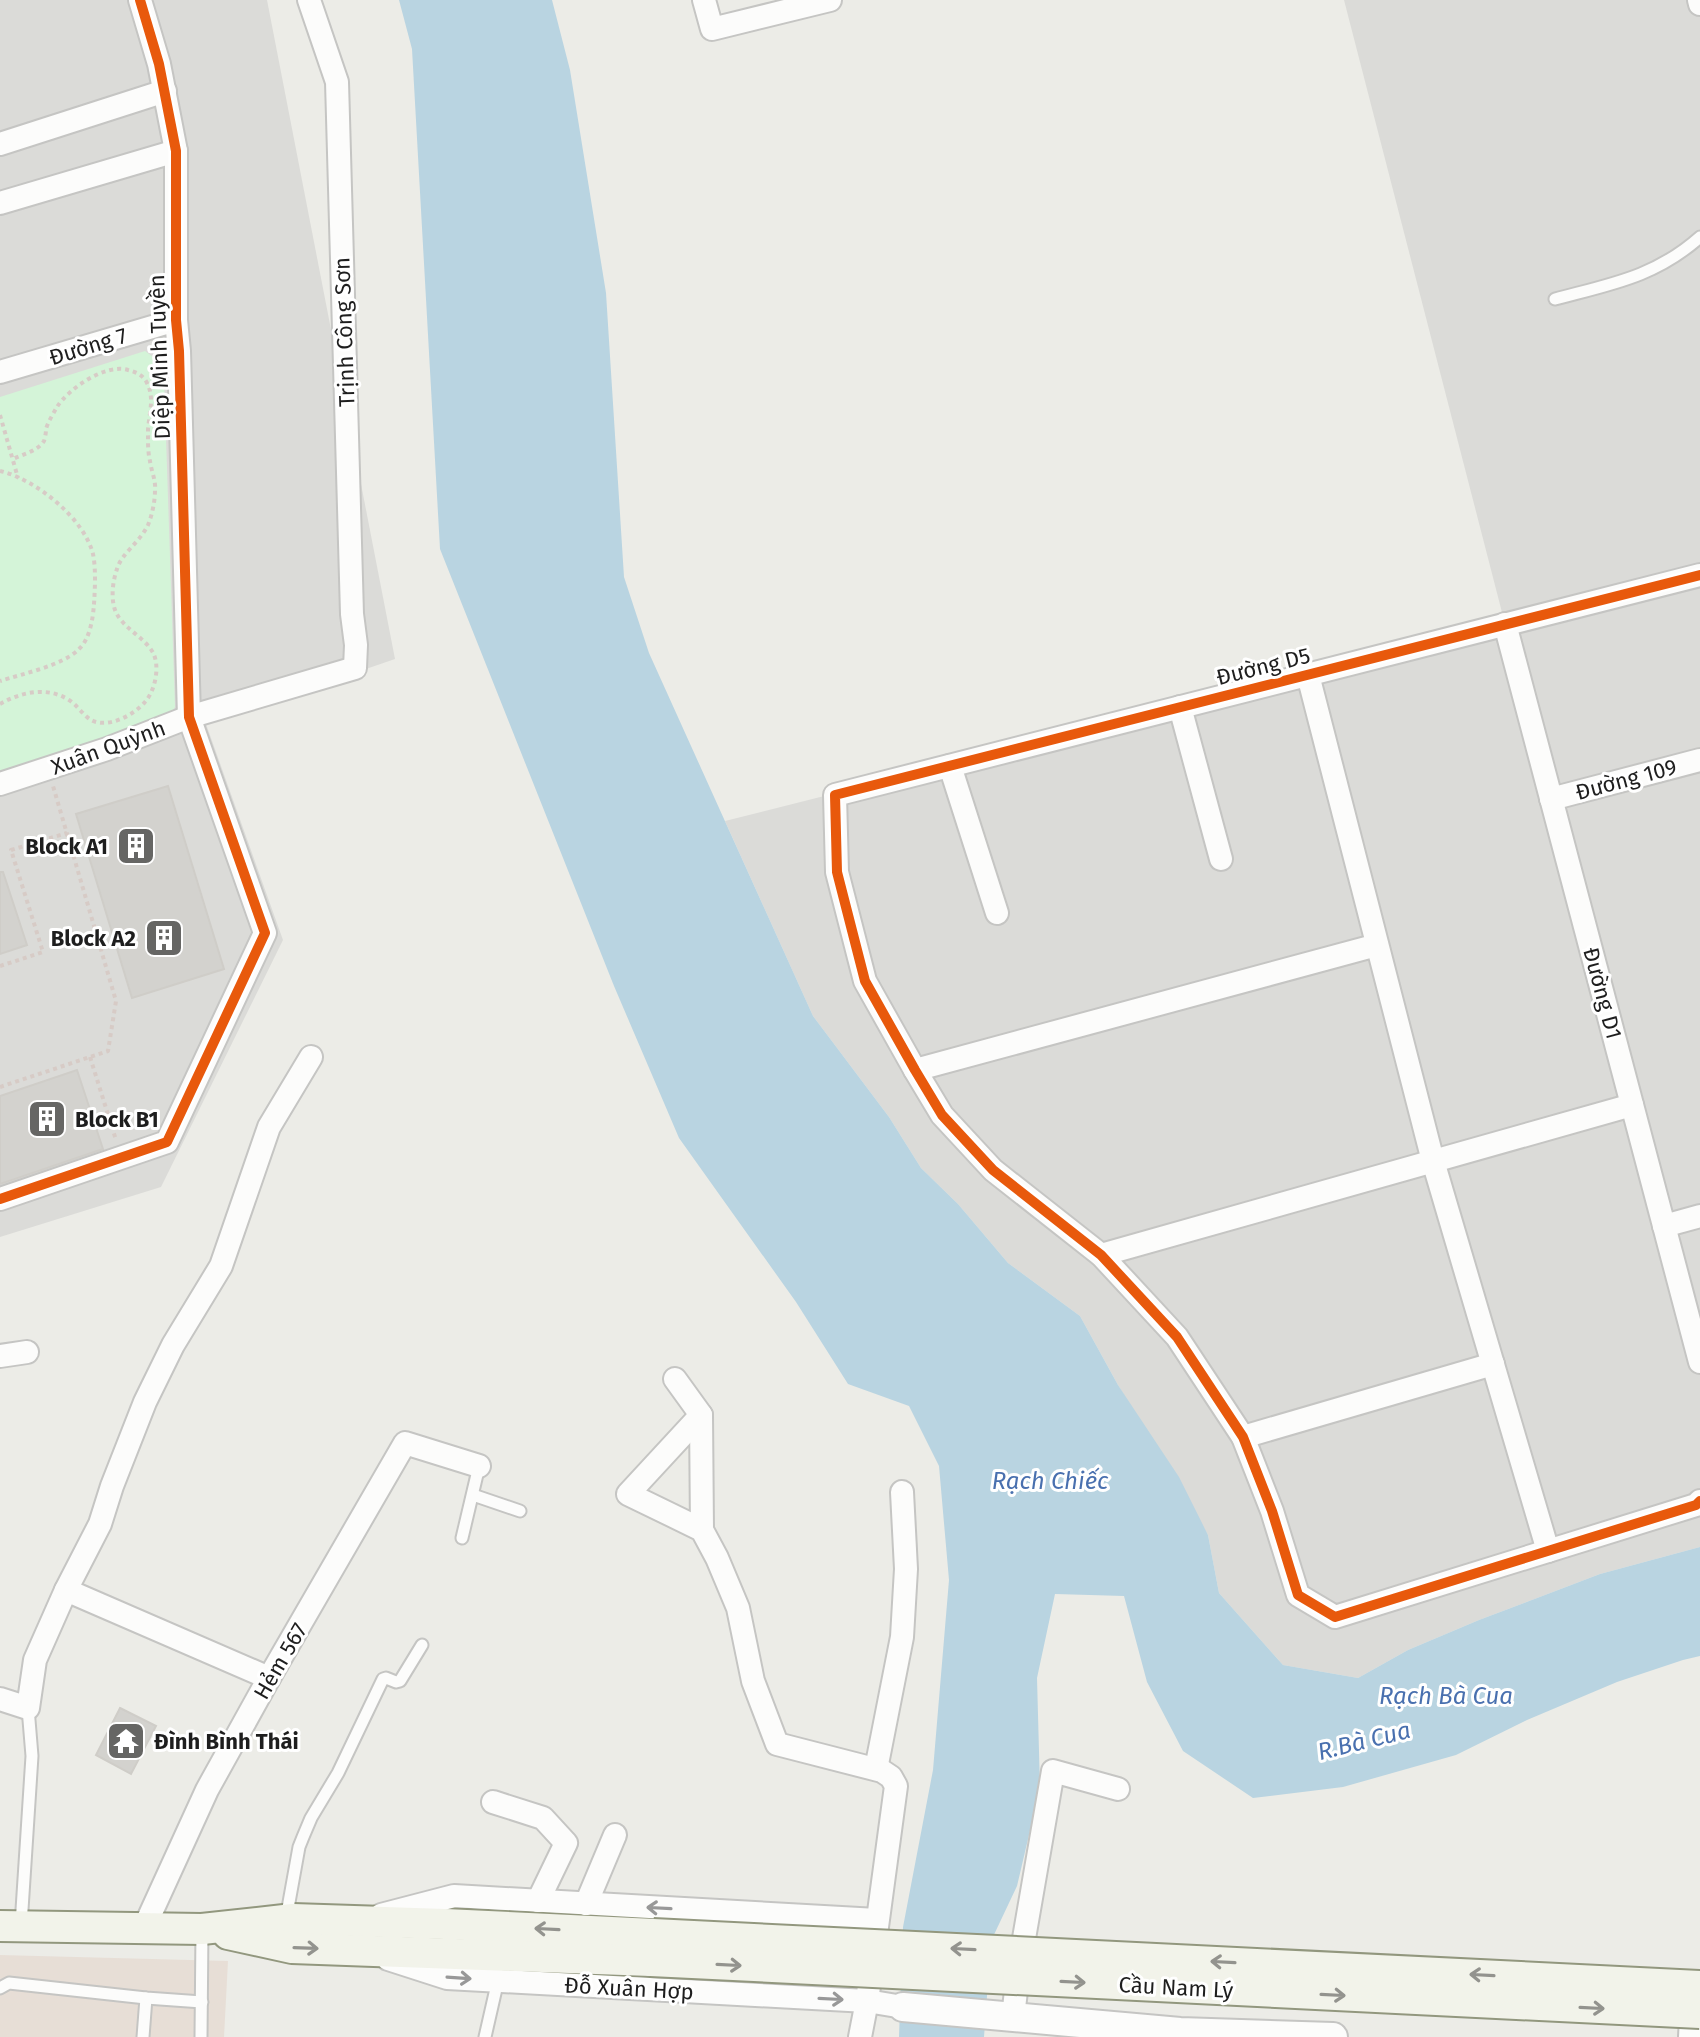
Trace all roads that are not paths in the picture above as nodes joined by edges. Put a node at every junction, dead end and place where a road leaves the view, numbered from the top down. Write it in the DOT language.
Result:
graph roads {
  1 [pos="140,0"];
  2 [pos="309,0"];
  3 [pos="704,0"];
  4 [pos="830,0"];
  5 [pos="165,91"];
  6 [pos="0,144"];
  7 [pos="176,151"];
  8 [pos="0,203"];
  9 [pos="1700,237"];
  10 [pos="1555,299"];
  11 [pos="176,320"];
  12 [pos="0,372"];
  13 [pos="1700,575"];
  14 [pos="1505,624"];
  15 [pos="355,668"];
  16 [pos="1308,675"];
  17 [pos="1180,707"];
  18 [pos="189,717"];
  19 [pos="1700,760"];
  20 [pos="950,766"];
  21 [pos="0,784"];
  22 [pos="1551,799"];
  23 [pos="1221,859"];
  24 [pos="997,913"];
  25 [pos="1377,945"];
  26 [pos="311,1057"];
  27 [pos="915,1070"];
  28 [pos="1632,1105"];
  29 [pos="1433,1161"];
  30 [pos="0,1199"];
  31 [pos="1700,1216"];
  32 [pos="1664,1226"];
  33 [pos="1101,1255"];
  34 [pos="27,1352"];
  35 [pos="0,1356"];
  36 [pos="1700,1362"];
  37 [pos="1493,1364"];
  38 [pos="675,1379"];
  39 [pos="701,1415"];
  40 [pos="1243,1437"];
  41 [pos="479,1466"];
  42 [pos="902,1492"];
  43 [pos="473,1495"];
  44 [pos="1700,1501"];
  45 [pos="520,1511"];
  46 [pos="702,1530"];
  47 [pos="462,1538"];
  48 [pos="1548,1551"];
  49 [pos="66,1590"];
  50 [pos="422,1645"];
  51 [pos="269,1678"];
  52 [pos="0,1699"];
  53 [pos="28,1708"];
  54 [pos="876,1769"];
  55 [pos="1118,1789"];
  56 [pos="493,1802"];
  57 [pos="615,1835"];
  58 [pos="538,1901"];
  59 [pos="586,1904"];
  60 [pos="286,1920"];
  61 [pos="877,1920"];
  62 [pos="10,1926"];
  63 [pos="144,1928"];
  64 [pos="202,1929"];
  65 [pos="358,1935"];
  66 [pos="652,1948"];
  67 [pos="1700,1976"];
  68 [pos="498,1980"];
  69 [pos="1700,1986"];
  70 [pos="0,1988"];
  71 [pos="146,1998"];
  72 [pos="867,2001"];
  73 [pos="202,2002"];
  74 [pos="903,2007"];
  75 [pos="1700,2013"];
  76 [pos="1030,2025"];
  77 [pos="143,2037"];
  78 [pos="201,2037"];
  79 [pos="485,2037"];
  80 [pos="860,2037"];
  81 [pos="1333,2037"];
  82 [pos="1690,2037"];
  1 -- 5 [label="street, Diệp Minh Tuyền"];
  2 -- 15 [label="street, Trịnh Công Sơn"];
  3 -- 4 [label="street"];
  5 -- 6 [label="street"];
  5 -- 7 [label="street, Diệp Minh Tuyền"];
  7 -- 8 [label="street"];
  7 -- 11 [label="street, Diệp Minh Tuyền"];
  9 -- 10 [label="lane"];
  11 -- 12 [label="street, Đường 7"];
  11 -- 18 [label="street, Diệp Minh Tuyền"];
  13 -- 14 [label="street, Đường D5"];
  14 -- 16 [label="street, Đường D5"];
  14 -- 22 [label="street, Đường D1"];
  15 -- 18 [label="street, Xuân Quỳnh"];
  16 -- 17 [label="street, Đường D5"];
  16 -- 25 [label="street"];
  17 -- 20 [label="street, Đường D5"];
  17 -- 23 [label="street"];
  18 -- 21 [label="street, Xuân Quỳnh"];
  18 -- 30 [label="street, Diệp Minh Tuyền"];
  19 -- 22 [label="street, Đường 109"];
  20 -- 24 [label="street"];
  20 -- 27 [label="street, Đường D5"];
  22 -- 28 [label="street, Đường D1"];
  25 -- 27 [label="street"];
  25 -- 29 [label="street"];
  26 -- 49 [label="street"];
  27 -- 33 [label="street"];
  28 -- 29 [label="street"];
  28 -- 32 [label="street, Đường D1"];
  29 -- 33 [label="street"];
  29 -- 37 [label="street"];
  31 -- 32 [label="street"];
  32 -- 36 [label="street, Đường D1"];
  33 -- 40 [label="street"];
  34 -- 35 [label="street"];
  37 -- 40 [label="street"];
  37 -- 48 [label="street"];
  38 -- 39 [label="street"];
  39 -- 46 [label="street"];
  39 -- 46 [label="street"];
  40 -- 48 [label="street"];
  41 -- 43 [label="lane"];
  41 -- 51 [label="street, Hẻm 567"];
  42 -- 54 [label="street"];
  43 -- 45 [label="lane"];
  43 -- 47 [label="lane"];
  44 -- 48 [label="street"];
  46 -- 54 [label="street"];
  49 -- 51 [label="street"];
  49 -- 53 [label="street"];
  50 -- 60 [label="lane"];
  51 -- 63 [label="street, Hẻm 567"];
  52 -- 53 [label="street"];
  53 -- 62 [label="lane"];
  54 -- 61 [label="street"];
  55 -- 76 [label="street"];
  56 -- 58 [label="street"];
  57 -- 59 [label="street"];
  58 -- 59 [label="street, Đỗ Xuân Hợp"];
  58 -- 65 [label="street, Đỗ Xuân Hợp"];
  61 -- 59 [label="street, Đỗ Xuân Hợp, one-way"];
  60 -- 64 [label="main road, Đỗ Xuân Hợp"];
  60 -- 65 [label="main road, Đỗ Xuân Hợp"];
  61 -- 72 [label="street"];
  62 -- 63 [label="main road, Đỗ Xuân Hợp"];
  63 -- 64 [label="main road, Đỗ Xuân Hợp"];
  64 -- 65 [label="main road, Đỗ Xuân Hợp, one-way"];
  64 -- 73 [label="lane"];
  65 -- 66 [label="main road, Đỗ Xuân Hợp"];
  65 -- 68 [label="street, Đỗ Xuân Hợp, one-way"];
  69 -- 66 [label="main road, Cầu Nam Lý, one-way, bridge"];
  66 -- 75 [label="main road, Cầu Nam Lý, one-way, bridge"];
  67 -- 82 [label="street"];
  68 -- 72 [label="street, Đỗ Xuân Hợp, one-way"];
  68 -- 79 [label="lane"];
  70 -- 71 [label="lane"];
  71 -- 73 [label="lane"];
  71 -- 77 [label="lane"];
  72 -- 74 [label="street, Đỗ Xuân Hợp"];
  72 -- 80 [label="street"];
  73 -- 78 [label="lane"];
  74 -- 76 [label="street"];
  76 -- 81 [label="street"];
}
